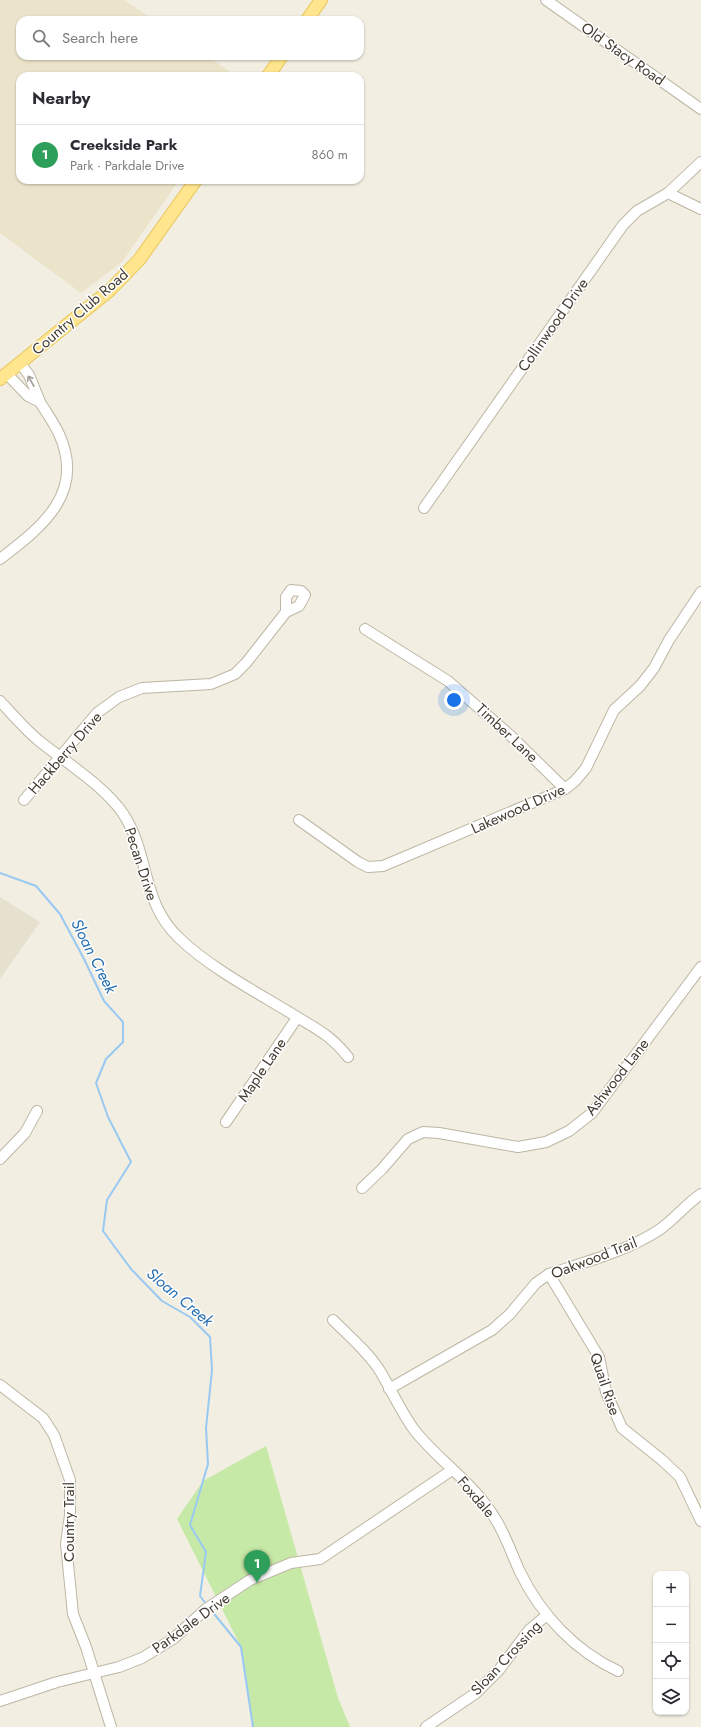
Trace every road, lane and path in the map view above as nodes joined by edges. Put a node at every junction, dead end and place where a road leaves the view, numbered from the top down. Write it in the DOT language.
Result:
graph roads {
  1 [pos="321,0"];
  2 [pos="546,0"];
  3 [pos="310,16"];
  4 [pos="279,60"];
  5 [pos="271,72"];
  6 [pos="701,109"];
  7 [pos="701,162"];
  8 [pos="193,184"];
  9 [pos="668,192"];
  10 [pos="701,209"];
  11 [pos="20,363"];
  12 [pos="4,376"];
  13 [pos="40,402"];
  14 [pos="424,508"];
  15 [pos="0,559"];
  16 [pos="701,592"];
  17 [pos="286,612"];
  18 [pos="365,629"];
  19 [pos="0,701"];
  20 [pos="59,756"];
  21 [pos="565,789"];
  22 [pos="24,800"];
  23 [pos="299,820"];
  24 [pos="701,967"];
  25 [pos="298,1018"];
  26 [pos="348,1057"];
  27 [pos="37,1111"];
  28 [pos="226,1122"];
  29 [pos="0,1159"];
  30 [pos="362,1188"];
  31 [pos="701,1194"];
  32 [pos="549,1274"];
  33 [pos="333,1320"];
  34 [pos="0,1385"];
  35 [pos="389,1389"];
  36 [pos="452,1470"];
  37 [pos="701,1521"];
  38 [pos="547,1615"];
  39 [pos="618,1671"];
  40 [pos="94,1673"];
  41 [pos="0,1701"];
  42 [pos="112,1727"];
  43 [pos="426,1727"];
  1 -- 3 [label="main road"];
  2 -- 6 [label="street, Old Stacy Road"];
  4 -- 5 [label="main road"];
  7 -- 9 [label="street, Collinwood Drive"];
  8 -- 11 [label="main road, Country Club Road"];
  9 -- 10 [label="street"];
  9 -- 14 [label="street, Collinwood Drive"];
  11 -- 12 [label="main road, Country Club Road"];
  13 -- 11 [label="street, one-way"];
  12 -- 13 [label="street"];
  13 -- 15 [label="street"];
  16 -- 21 [label="street, Lakewood Drive"];
  17 -- 20 [label="street, Hackberry Drive"];
  18 -- 21 [label="street, Timber Lane"];
  19 -- 20 [label="street, Pecan Drive"];
  20 -- 22 [label="street, Hackberry Drive"];
  20 -- 25 [label="street, Pecan Drive"];
  21 -- 23 [label="street, Lakewood Drive"];
  24 -- 30 [label="street, Ashwood Lane"];
  25 -- 26 [label="street, Pecan Drive"];
  25 -- 28 [label="street, Maple Lane"];
  27 -- 29 [label="street"];
  31 -- 32 [label="street, Oakwood Trail"];
  32 -- 35 [label="street, Oakwood Trail"];
  32 -- 37 [label="street, Quail Rise"];
  33 -- 35 [label="street, Foxdale"];
  34 -- 40 [label="street, Country Trail"];
  35 -- 36 [label="street, Foxdale"];
  36 -- 38 [label="street, Foxdale"];
  36 -- 40 [label="street, Parkdale Drive"];
  38 -- 39 [label="street, Foxdale"];
  38 -- 43 [label="street, Sloan Crossing"];
  40 -- 41 [label="street, Parkdale Drive"];
  40 -- 42 [label="street, Country Trail"];
}
